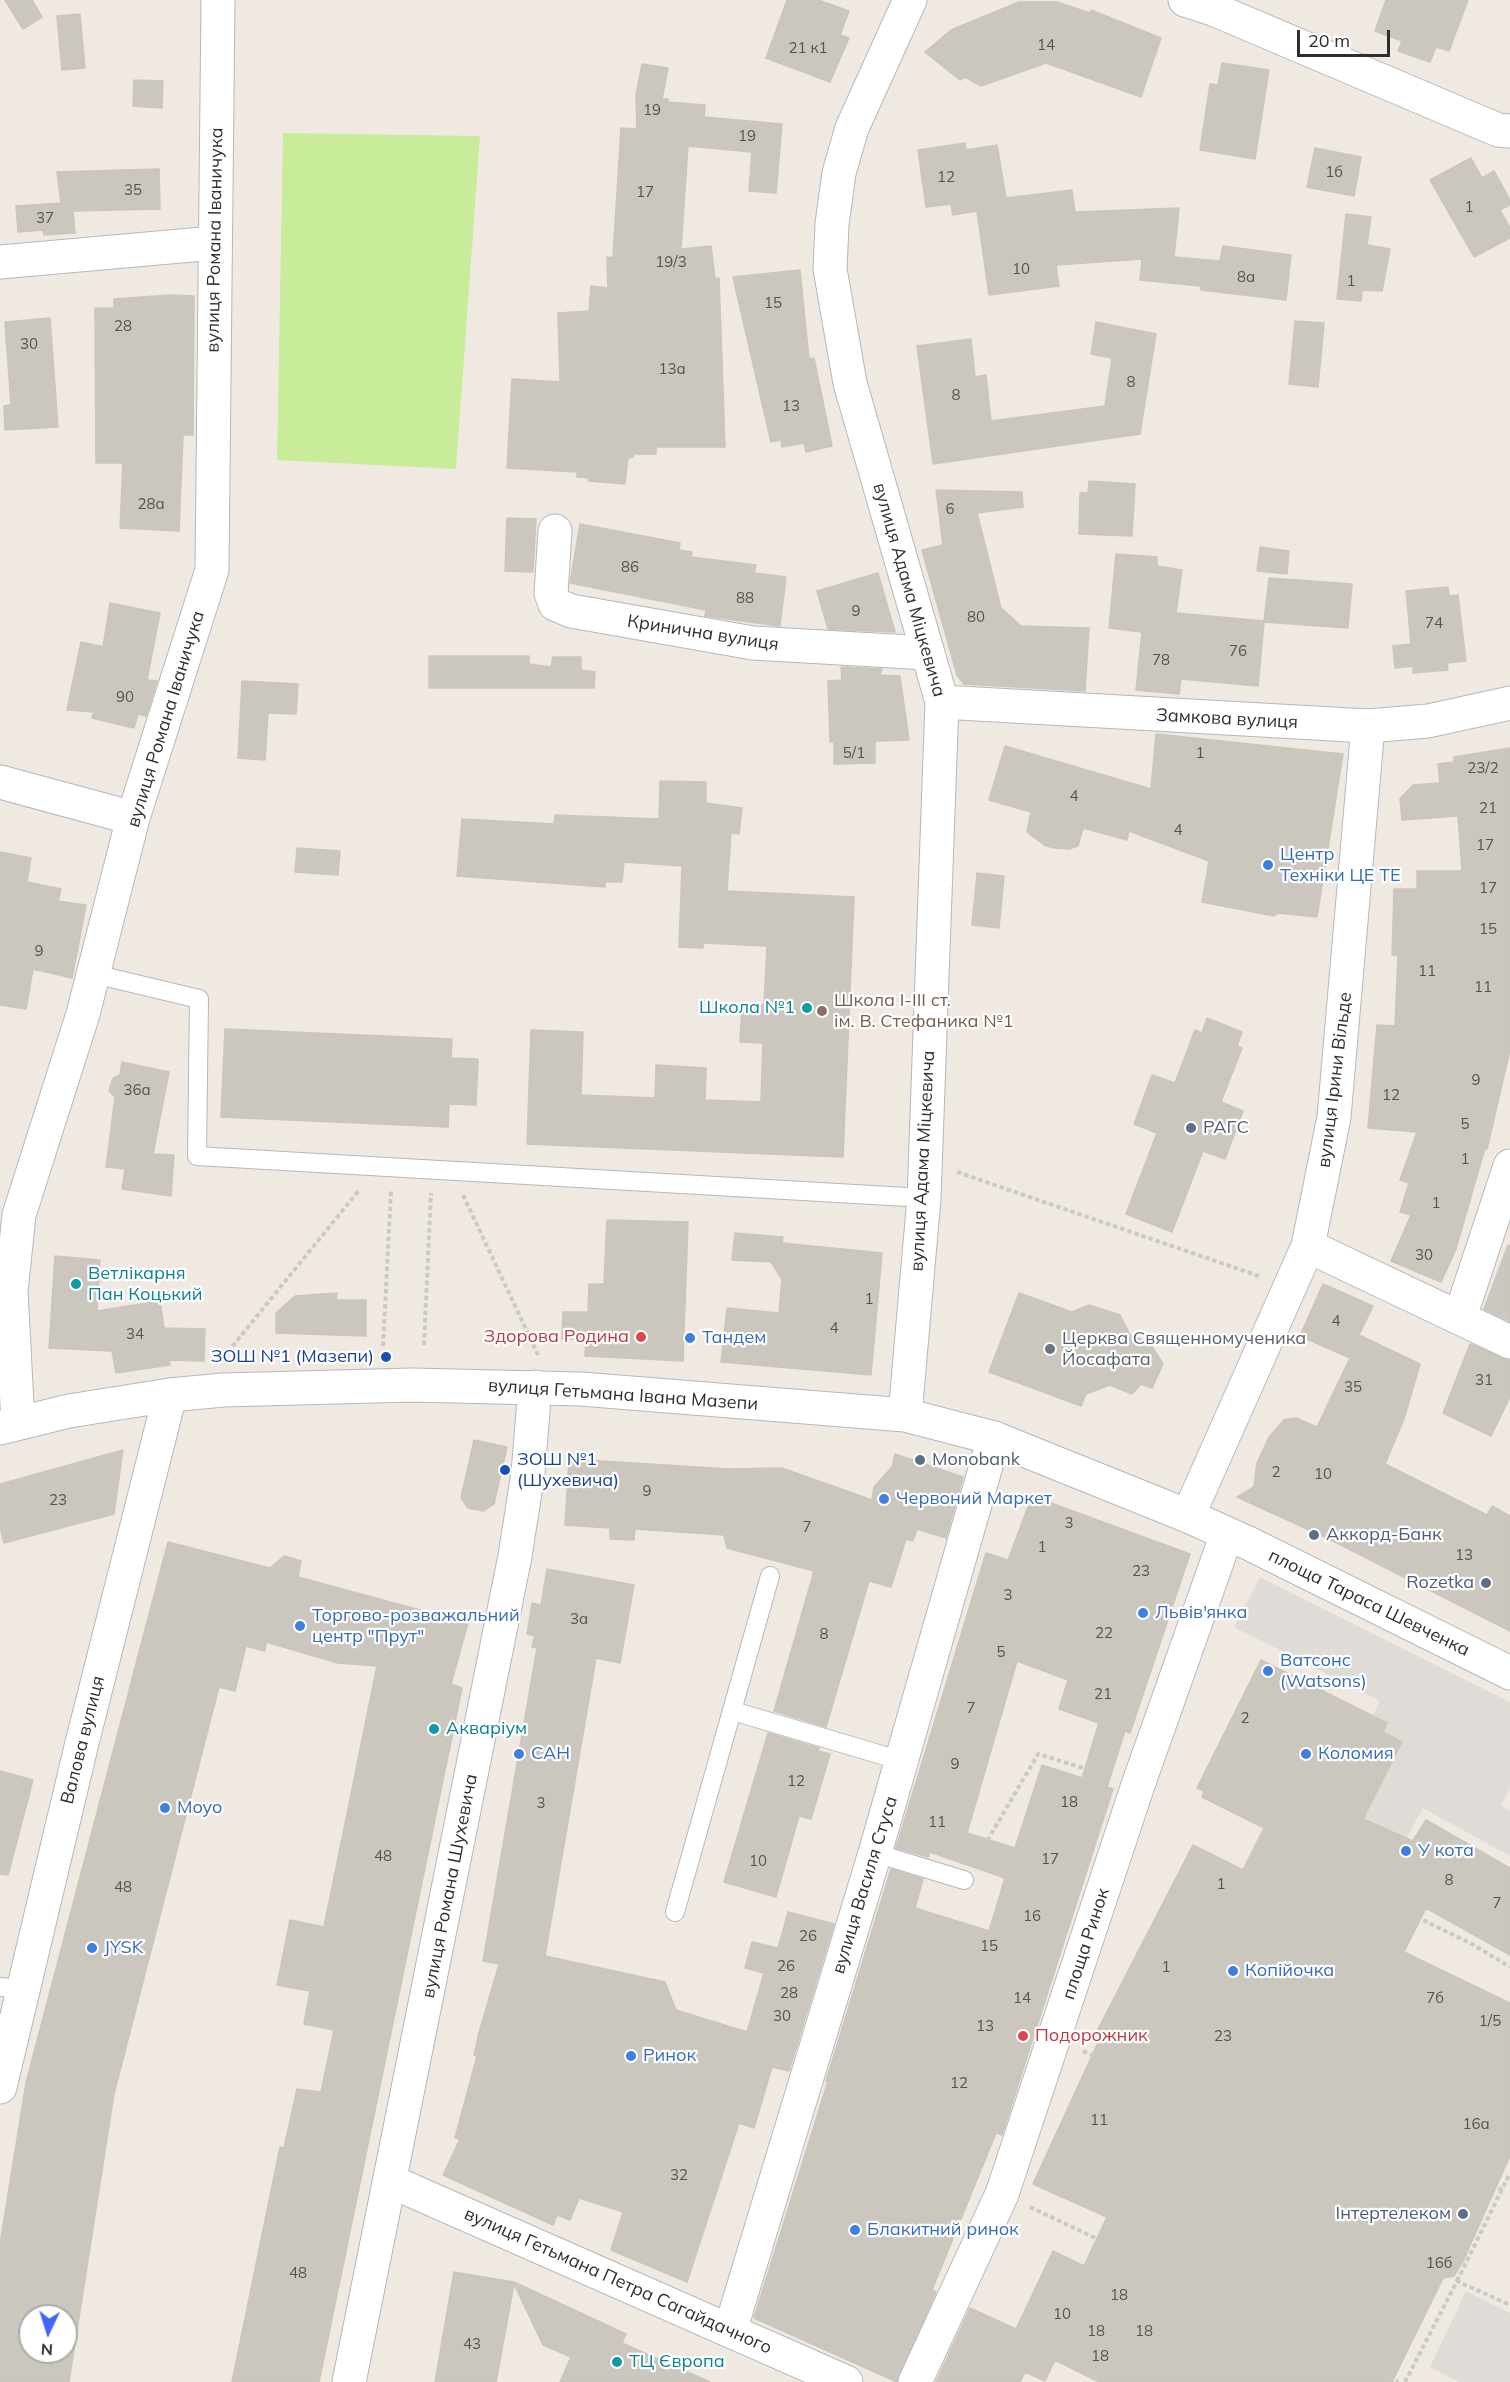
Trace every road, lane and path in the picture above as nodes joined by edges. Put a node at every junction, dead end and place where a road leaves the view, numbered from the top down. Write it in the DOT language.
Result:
graph roads {
  1 [pos="218,0"];
  2 [pos="910,0"];
  3 [pos="1185,0"];
  4 [pos="1510,131"];
  5 [pos="214,243"];
  6 [pos="0,262"];
  7 [pos="555,531"];
  8 [pos="927,653"];
  9 [pos="942,702"];
  10 [pos="1510,703"];
  11 [pos="1368,726"];
  12 [pos="0,782"];
  13 [pos="134,818"];
  14 [pos="94,974"];
  15 [pos="925,1161"];
  16 [pos="386,1166"];
  17 [pos="1510,1166"];
  18 [pos="441,1169"];
  19 [pos="924,1198"];
  20 [pos="1308,1246"];
  21 [pos="1246,1272"];
  22 [pos="1460,1317"];
  23 [pos="1510,1342"];
  24 [pos="424,1345"];
  25 [pos="383,1346"];
  26 [pos="538,1355"];
  27 [pos="220,1362"];
  28 [pos="536,1387"];
  29 [pos="170,1395"];
  30 [pos="905,1415"];
  31 [pos="9,1425"];
  32 [pos="994,1438"];
  33 [pos="1188,1516"];
  34 [pos="1227,1534"];
  35 [pos="770,1576"];
  36 [pos="1510,1673"];
  37 [pos="733,1711"];
  38 [pos="902,1761"];
  39 [pos="1138,1785"];
  40 [pos="1374,1832"];
  41 [pos="875,1853"];
  42 [pos="964,1880"];
  43 [pos="1349,1884"];
  44 [pos="675,1912"];
  45 [pos="1510,1967"];
  46 [pos="1304,1975"];
  47 [pos="12,1988"];
  48 [pos="1055,2038"];
  49 [pos="0,2087"];
  50 [pos="1226,2120"];
  51 [pos="1395,2142"];
  52 [pos="1018,2146"];
  53 [pos="1510,2173"];
  54 [pos="390,2181"];
  55 [pos="1502,2190"];
  56 [pos="1002,2194"];
  57 [pos="874,2239"];
  58 [pos="1457,2281"];
  59 [pos="1510,2305"];
  60 [pos="730,2331"];
  61 [pos="905,2371"];
  62 [pos="349,2382"];
  63 [pos="846,2382"];
  64 [pos="1398,2382"];
  65 [pos="1405,2382"];
  1 -- 5 [label="street, вулиця Романа Іваничука"];
  2 -- 8 [label="street, вулиця Адама Міцкевича"];
  3 -- 4 [label="street"];
  5 -- 6 [label="street"];
  5 -- 13 [label="street, вулиця Романа Іваничука"];
  7 -- 8 [label="street, Кринична вулиця"];
  8 -- 9 [label="street, вулиця Адама Міцкевича"];
  9 -- 11 [label="street, Замкова вулиця"];
  9 -- 15 [label="street, вулиця Адама Міцкевича"];
  10 -- 11 [label="street, Замкова вулиця"];
  11 -- 20 [label="street, вулиця Ірини Вільде"];
  12 -- 13 [label="street"];
  13 -- 14 [label="street, вулиця Романа Іваничука"];
  14 -- 16 [label="lane"];
  14 -- 31 [label="street, вулиця Романа Іваничука"];
  15 -- 19 [label="street, вулиця Адама Міцкевича"];
  15 -- 21 [label="path"];
  16 -- 18 [label="lane"];
  16 -- 25 [label="path"];
  16 -- 27 [label="path"];
  17 -- 22 [label="street"];
  18 -- 19 [label="lane"];
  18 -- 24 [label="path"];
  18 -- 26 [label="path"];
  19 -- 30 [label="street, вулиця Адама Міцкевича"];
  20 -- 22 [label="street"];
  20 -- 33 [label="street, вулиця Ірини Вільде"];
  22 -- 23 [label="street"];
  28 -- 29 [label="street, вулиця Гетьмана Івана Мазепи"];
  28 -- 30 [label="street, вулиця Гетьмана Івана Мазепи"];
  28 -- 54 [label="street, вулиця Романа Шухевича"];
  29 -- 31 [label="street, вулиця Гетьмана Івана Мазепи"];
  29 -- 47 [label="street, Валова вулиця"];
  30 -- 32 [label="street, вулиця Гетьмана Івана Мазепи"];
  32 -- 33 [label="street, вулиця Гетьмана Івана Мазепи"];
  32 -- 38 [label="street, вулиця Василя Стуса"];
  33 -- 34 [label="street, вулиця Гетьмана Івана Мазепи"];
  34 -- 36 [label="street, площа Тараса Шевченка"];
  34 -- 39 [label="street, площа Ринок"];
  35 -- 37 [label="lane"];
  37 -- 38 [label="lane"];
  37 -- 44 [label="lane"];
  38 -- 41 [label="street, вулиця Василя Стуса"];
  39 -- 42 [label="path"];
  39 -- 48 [label="street, площа Ринок"];
  40 -- 43 [label="path"];
  41 -- 42 [label="lane"];
  41 -- 60 [label="street, вулиця Василя Стуса"];
  43 -- 45 [label="path"];
  43 -- 46 [label="path"];
  46 -- 50 [label="path"];
  46 -- 51 [label="path"];
  47 -- 49 [label="street, Валова вулиця"];
  48 -- 50 [label="path"];
  48 -- 52 [label="street, площа Ринок"];
  50 -- 51 [label="path"];
  51 -- 55 [label="path"];
  52 -- 56 [label="street, площа Ринок"];
  52 -- 57 [label="path"];
  53 -- 55 [label="path"];
  54 -- 60 [label="street, вулиця Гетьмана Петра Сагайдачного"];
  54 -- 62 [label="street, вулиця Романа Шухевича"];
  55 -- 58 [label="path"];
  56 -- 61 [label="street, площа Ринок"];
  56 -- 64 [label="path"];
  57 -- 60 [label="path"];
  57 -- 61 [label="path"];
  58 -- 59 [label="path"];
  58 -- 65 [label="path"];
  60 -- 63 [label="street, вулиця Гетьмана Петра Сагайдачного"];
}
